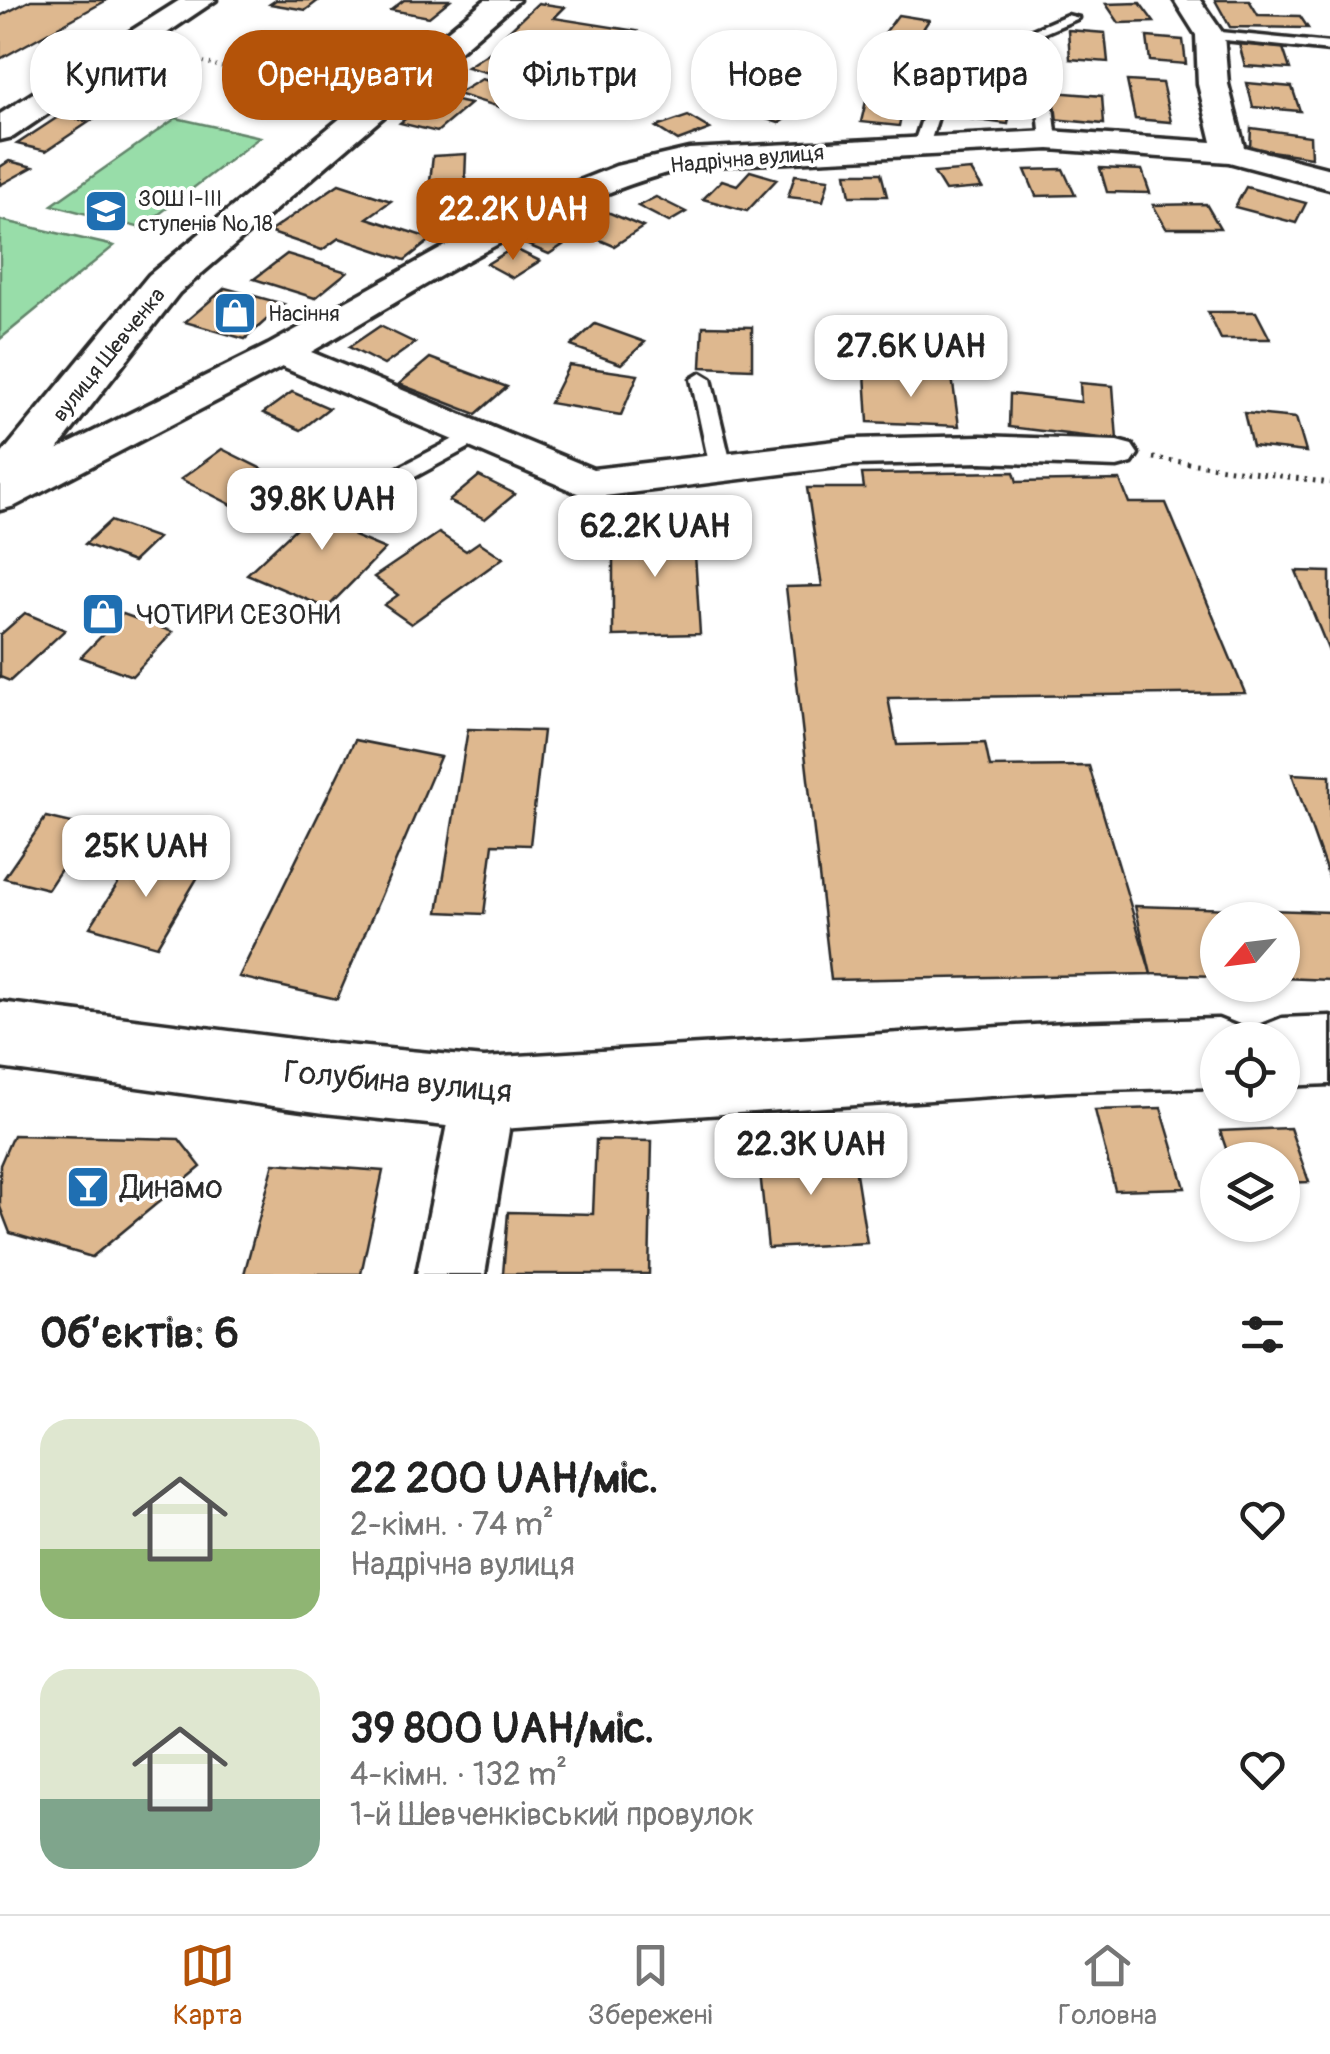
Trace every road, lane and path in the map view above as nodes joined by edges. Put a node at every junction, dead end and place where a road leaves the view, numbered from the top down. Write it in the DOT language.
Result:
graph roads {
  1 [pos="201,0"];
  2 [pos="504,0"];
  3 [pos="1188,0"];
  4 [pos="1072,18"];
  5 [pos="153,30"];
  6 [pos="467,30"];
  7 [pos="1210,35"];
  8 [pos="1330,47"];
  9 [pos="30,104"];
  10 [pos="8,117"];
  11 [pos="358,120"];
  12 [pos="929,120"];
  13 [pos="1050,140"];
  14 [pos="921,146"];
  15 [pos="1230,154"];
  16 [pos="1330,179"];
  17 [pos="281,353"];
  18 [pos="701,379"];
  19 [pos="475,436"];
  20 [pos="1117,454"];
  21 [pos="722,468"];
  22 [pos="1330,483"];
  23 [pos="381,486"];
  24 [pos="0,492"];
  25 [pos="0,1034"];
  26 [pos="1330,1050"];
  27 [pos="1300,1051"];
  28 [pos="1200,1054"];
  29 [pos="484,1094"];
  30 [pos="451,1274"];
  1 -- 5 [label="street"];
  2 -- 6 [label="street, вулиця Шевченка"];
  3 -- 7 [label="street"];
  4 -- 13 [label="lane"];
  7 -- 8 [label="lane"];
  7 -- 15 [label="street"];
  9 -- 10 [label="street"];
  11 -- 24 [label="street, вулиця Шевченка"];
  12 -- 14 [label="lane"];
  13 -- 14 [label="street, Надрічна вулиця"];
  13 -- 15 [label="street, Надрічна вулиця"];
  14 -- 17 [label="street, Надрічна вулиця"];
  15 -- 16 [label="street, Надрічна вулиця"];
  17 -- 19 [label="street"];
  17 -- 24 [label="street, Надрічна вулиця"];
  18 -- 21 [label="lane"];
  19 -- 21 [label="street"];
  19 -- 23 [label="lane"];
  20 -- 21 [label="street"];
  20 -- 22 [label="path"];
  25 -- 29 [label="street, Голубина вулиця"];
  26 -- 27 [label="street"];
  28 -- 29 [label="street, Голубина вулиця"];
  29 -- 30 [label="street"];
}
